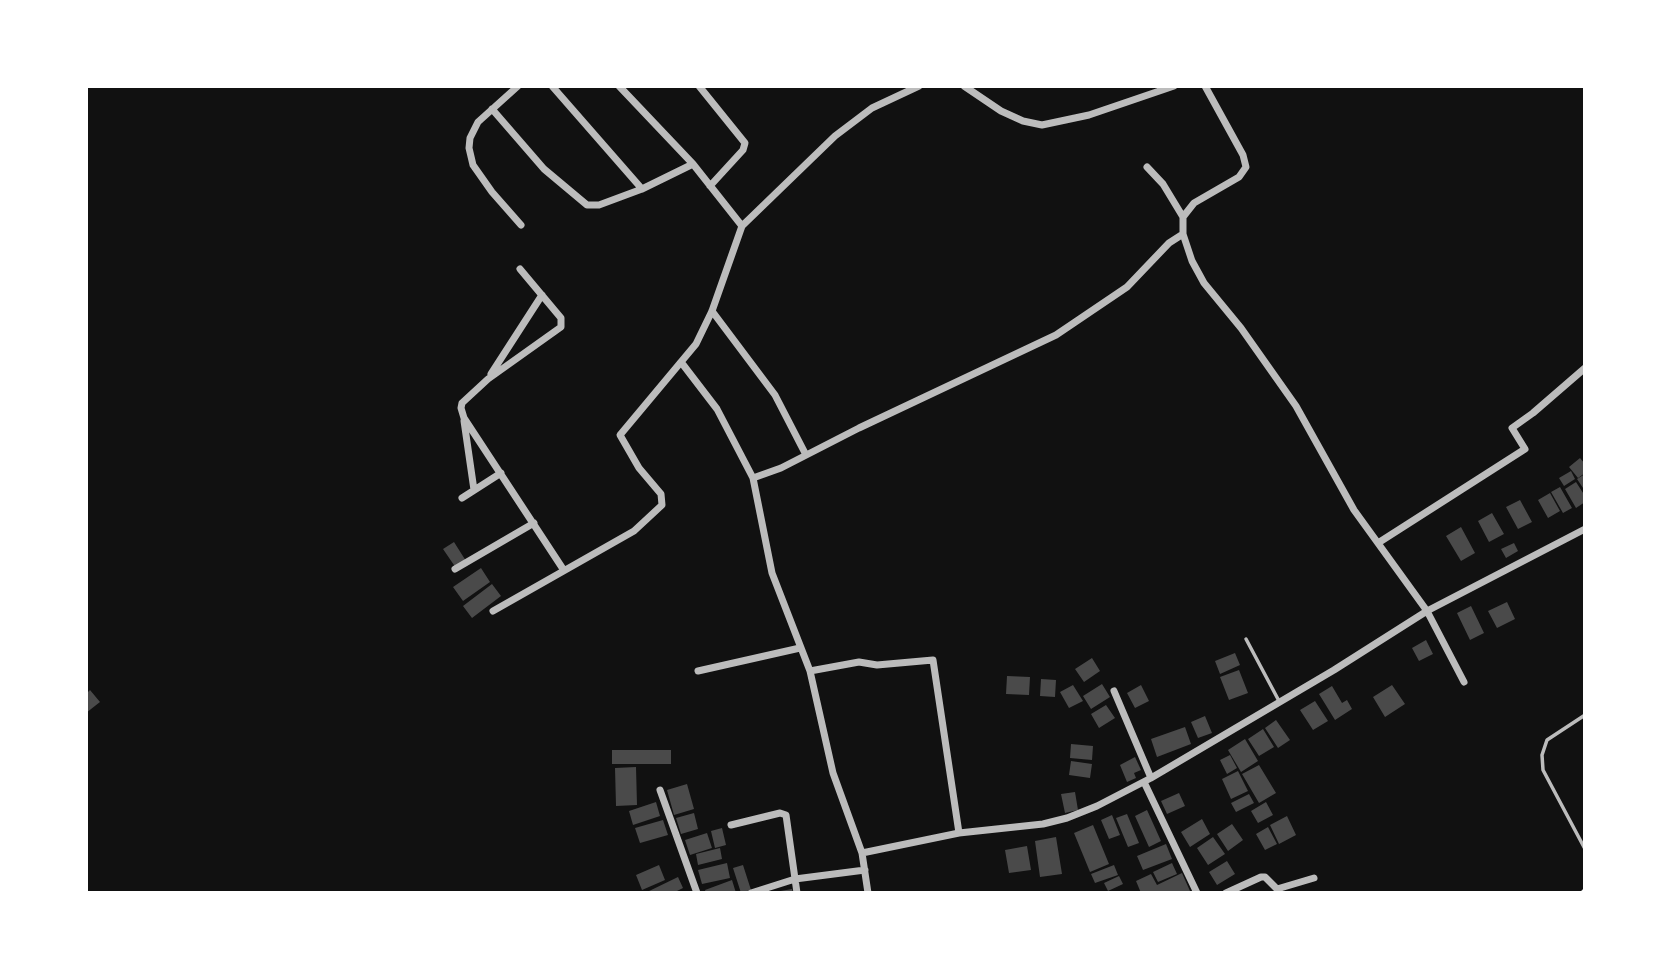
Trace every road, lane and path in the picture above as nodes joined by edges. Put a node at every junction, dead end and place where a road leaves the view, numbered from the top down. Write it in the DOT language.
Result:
graph roads {
  1 [pos="518,86"];
  2 [pos="552,86"];
  3 [pos="619,86"];
  4 [pos="699,86"];
  5 [pos="919,86"];
  6 [pos="964,86"];
  7 [pos="1174,86"];
  8 [pos="1205,86"];
  9 [pos="492,109"];
  10 [pos="693,164"];
  11 [pos="1147,167"];
  12 [pos="710,186"];
  13 [pos="642,188"];
  14 [pos="1184,217"];
  15 [pos="521,225"];
  16 [pos="742,226"];
  17 [pos="1184,234"];
  18 [pos="520,269"];
  19 [pos="542,295"];
  20 [pos="712,311"];
  21 [pos="681,362"];
  22 [pos="1585,368"];
  23 [pos="488,379"];
  24 [pos="464,418"];
  25 [pos="806,455"];
  26 [pos="501,473"];
  27 [pos="753,478"];
  28 [pos="474,490"];
  29 [pos="462,498"];
  30 [pos="534,523"];
  31 [pos="1585,528"];
  32 [pos="1378,543"];
  33 [pos="454,569"];
  34 [pos="563,569"];
  35 [pos="493,611"];
  36 [pos="1427,611"];
  37 [pos="1246,639"];
  38 [pos="800,648"];
  39 [pos="698,671"];
  40 [pos="810,671"];
  41 [pos="1464,682"];
  42 [pos="1114,691"];
  43 [pos="1279,701"];
  44 [pos="1585,715"];
  45 [pos="1147,780"];
  46 [pos="660,790"];
  47 [pos="731,825"];
  48 [pos="959,834"];
  49 [pos="1585,849"];
  50 [pos="862,853"];
  51 [pos="865,870"];
  52 [pos="1314,878"];
  53 [pos="795,879"];
  54 [pos="1585,889"];
  55 [pos="697,893"];
  56 [pos="751,893"];
  57 [pos="797,893"];
  58 [pos="868,893"];
  59 [pos="1197,893"];
  60 [pos="1226,893"];
  61 [pos="1581,893"];
  1 -- 9 [label="street"];
  2 -- 13 [label="street"];
  3 -- 10 [label="street"];
  4 -- 12 [label="street"];
  5 -- 16 [label="street"];
  6 -- 7 [label="street"];
  8 -- 14 [label="street"];
  9 -- 13 [label="street"];
  9 -- 15 [label="street"];
  10 -- 12 [label="street"];
  10 -- 13 [label="street"];
  11 -- 14 [label="street"];
  12 -- 16 [label="street"];
  14 -- 17 [label="street"];
  16 -- 20 [label="street"];
  17 -- 25 [label="street"];
  17 -- 32 [label="street"];
  18 -- 19 [label="street"];
  19 -- 23 [label="street"];
  19 -- 23 [label="street"];
  20 -- 21 [label="street"];
  20 -- 25 [label="street"];
  21 -- 27 [label="street"];
  21 -- 34 [label="street"];
  22 -- 32 [label="street"];
  23 -- 24 [label="street"];
  24 -- 26 [label="street"];
  24 -- 28 [label="street"];
  25 -- 27 [label="street"];
  26 -- 28 [label="street"];
  26 -- 30 [label="street"];
  27 -- 38 [label="street"];
  28 -- 29 [label="street"];
  30 -- 33 [label="street"];
  30 -- 34 [label="street"];
  31 -- 36 [label="street"];
  32 -- 36 [label="street"];
  34 -- 35 [label="street"];
  36 -- 41 [label="street"];
  36 -- 43 [label="street"];
  37 -- 43 [label="lane"];
  38 -- 39 [label="street"];
  38 -- 40 [label="street"];
  40 -- 48 [label="street"];
  40 -- 50 [label="street"];
  42 -- 45 [label="street"];
  43 -- 45 [label="street"];
  44 -- 49 [label="lane"];
  45 -- 48 [label="street"];
  45 -- 59 [label="street"];
  46 -- 55 [label="street"];
  47 -- 53 [label="street"];
  48 -- 50 [label="street"];
  50 -- 51 [label="street"];
  51 -- 53 [label="street"];
  51 -- 58 [label="street"];
  52 -- 60 [label="street"];
  53 -- 56 [label="street"];
  53 -- 57 [label="street"];
  54 -- 61 [label="path"];
}
